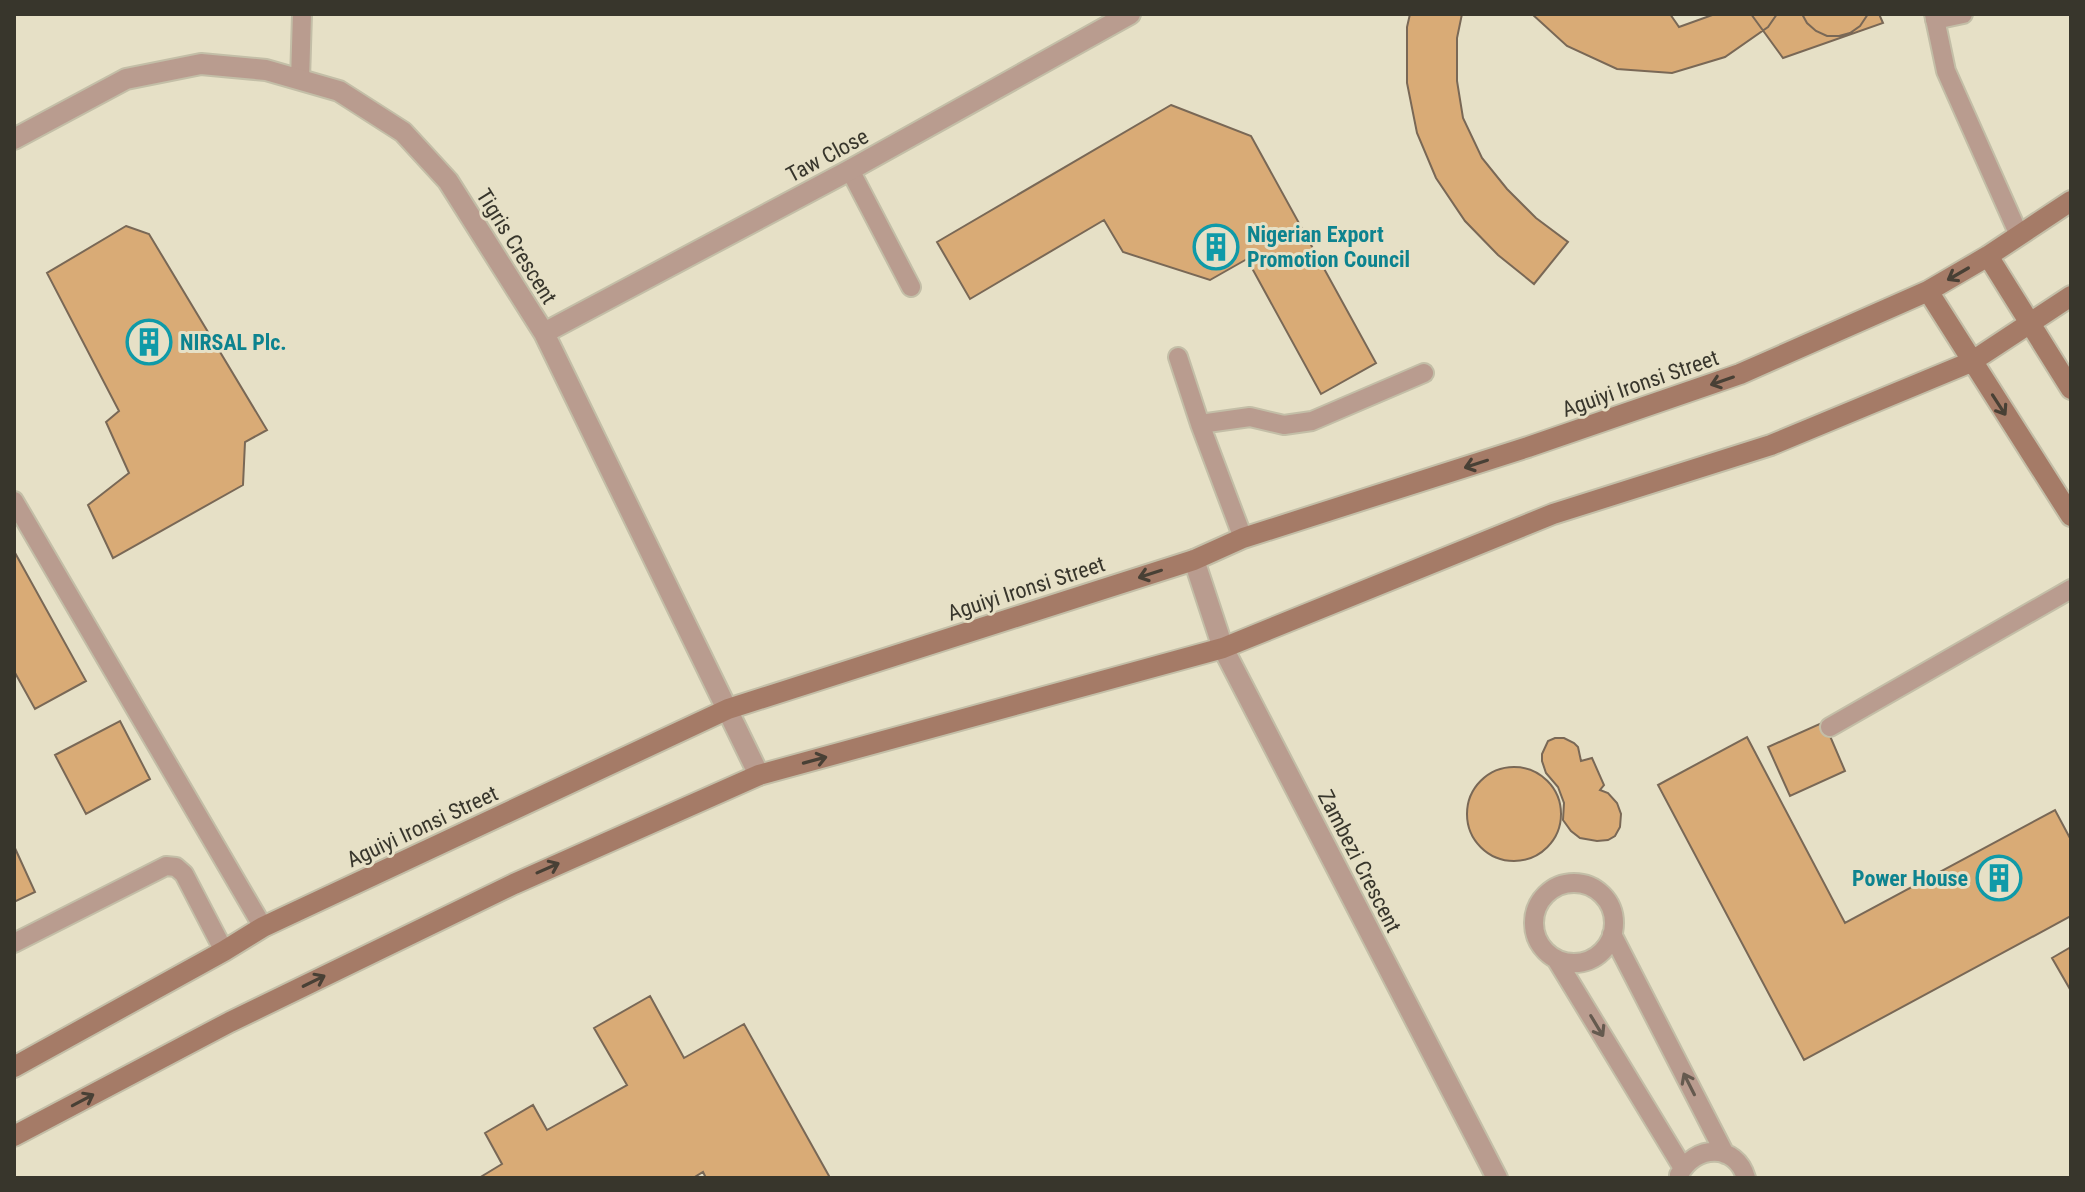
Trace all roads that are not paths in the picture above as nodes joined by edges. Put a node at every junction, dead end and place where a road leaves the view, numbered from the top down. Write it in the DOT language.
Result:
graph roads {
  1 [pos="302,14"];
  2 [pos="1130,14"];
  3 [pos="1963,14"];
  4 [pos="1934,17"];
  5 [pos="300,80"];
  6 [pos="14,139"];
  7 [pos="850,170"];
  8 [pos="2071,201"];
  9 [pos="2019,235"];
  10 [pos="1988,256"];
  11 [pos="911,287"];
  12 [pos="1928,291"];
  13 [pos="2071,296"];
  14 [pos="2030,324"];
  15 [pos="544,333"];
  16 [pos="1178,357"];
  17 [pos="1971,362"];
  18 [pos="1424,373"];
  19 [pos="2071,389"];
  20 [pos="1200,424"];
  21 [pos="14,501"];
  22 [pos="2071,516"];
  23 [pos="1243,538"];
  24 [pos="1194,560"];
  25 [pos="2071,589"];
  26 [pos="1223,648"];
  27 [pos="728,709"];
  28 [pos="1830,727"];
  29 [pos="759,775"];
  30 [pos="263,927"];
  31 [pos="1612,934"];
  32 [pos="14,943"];
  33 [pos="224,951"];
  34 [pos="1556,959"];
  35 [pos="14,1067"];
  36 [pos="14,1136"];
  37 [pos="1725,1154"];
  38 [pos="1678,1175"];
  39 [pos="1497,1178"];
  40 [pos="1746,1178"];
  1 -- 5 [label="lane"];
  2 -- 7 [label="street, Taw Close"];
  3 -- 4 [label="lane"];
  4 -- 9 [label="lane"];
  5 -- 6 [label="street, Tigris Crescent"];
  5 -- 15 [label="street, Tigris Crescent"];
  7 -- 11 [label="lane"];
  7 -- 15 [label="street, Taw Close"];
  8 -- 9 [label="main road, Aguiyi Ironsi Street"];
  9 -- 10 [label="main road, Aguiyi Ironsi Street"];
  10 -- 12 [label="main road, Aguiyi Ironsi Street, one-way"];
  10 -- 14 [label="main road"];
  12 -- 17 [label="main road"];
  12 -- 23 [label="main road, Aguiyi Ironsi Street, one-way"];
  13 -- 14 [label="main road"];
  14 -- 17 [label="main road"];
  14 -- 19 [label="main road"];
  15 -- 27 [label="street, Tigris Crescent"];
  16 -- 20 [label="lane"];
  17 -- 22 [label="main road, one-way"];
  17 -- 26 [label="main road"];
  18 -- 20 [label="lane"];
  20 -- 23 [label="lane"];
  21 -- 30 [label="lane"];
  23 -- 24 [label="main road, Aguiyi Ironsi Street"];
  24 -- 26 [label="street, Zambezi Crescent"];
  24 -- 27 [label="main road, Aguiyi Ironsi Street, one-way"];
  25 -- 28 [label="lane"];
  29 -- 26 [label="main road, one-way"];
  26 -- 39 [label="street, Zambezi Crescent"];
  27 -- 29 [label="street, Tigris Crescent"];
  27 -- 30 [label="main road, Aguiyi Ironsi Street"];
  36 -- 29 [label="main road, one-way"];
  30 -- 33 [label="main road, Aguiyi Ironsi Street"];
  31 -- 34 [label="lane"];
  31 -- 34 [label="lane"];
  37 -- 31 [label="lane, one-way"];
  32 -- 33 [label="lane"];
  33 -- 35 [label="main road, Aguiyi Ironsi Street"];
  34 -- 38 [label="lane, one-way"];
  37 -- 38 [label="lane"];
  37 -- 40 [label="lane"];
}
